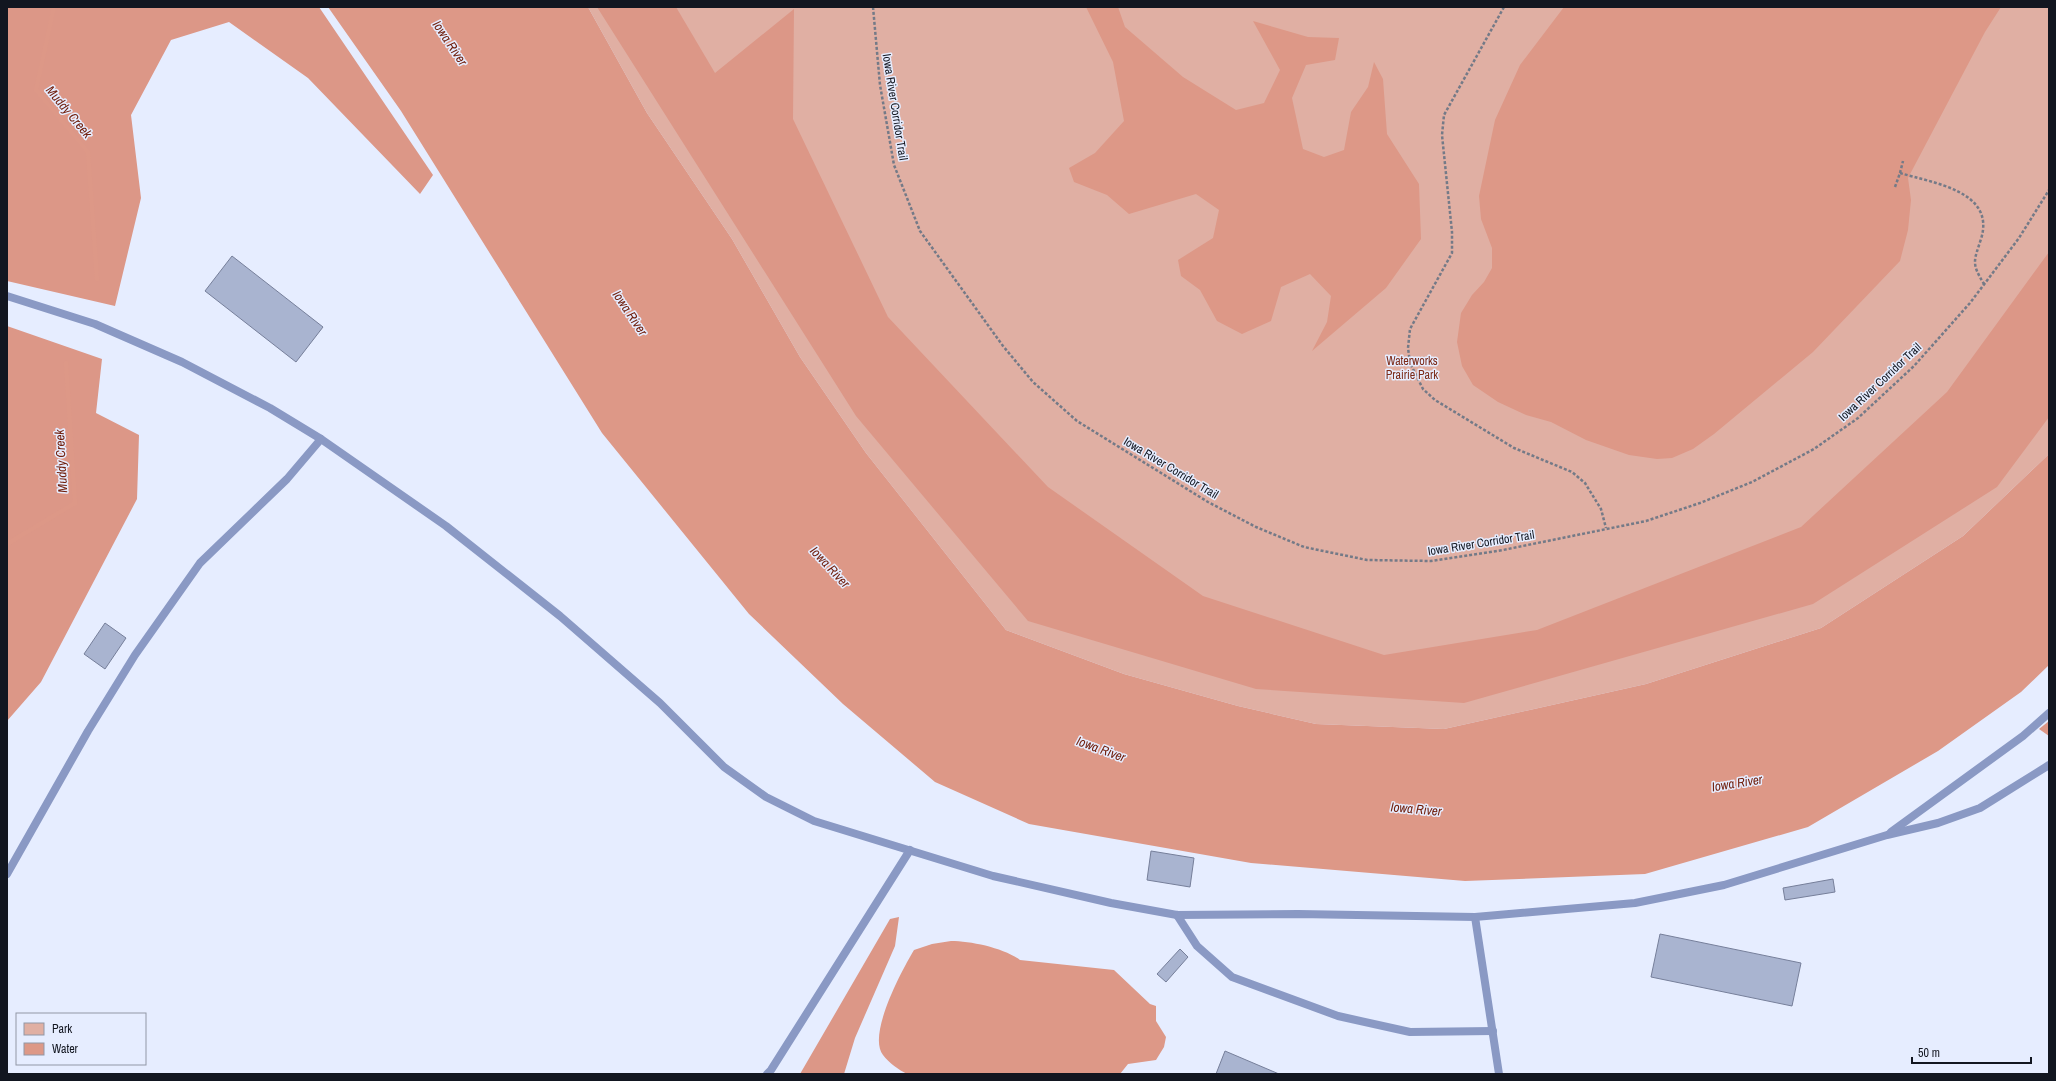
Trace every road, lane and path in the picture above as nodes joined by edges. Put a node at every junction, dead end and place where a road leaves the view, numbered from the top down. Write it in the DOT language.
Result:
graph roads {
  1 [pos="873,7"];
  2 [pos="1504,7"];
  3 [pos="1903,161"];
  4 [pos="1900,173"];
  5 [pos="1895,188"];
  6 [pos="2049,190"];
  7 [pos="1984,284"];
  8 [pos="7,296"];
  9 [pos="321,439"];
  10 [pos="1606,528"];
  11 [pos="2049,713"];
  12 [pos="2049,765"];
  13 [pos="1887,835"];
  14 [pos="910,850"];
  15 [pos="7,874"];
  16 [pos="1177,915"];
  17 [pos="1475,917"];
  18 [pos="1493,1031"];
  19 [pos="767,1074"];
  20 [pos="1499,1074"];
  1 -- 10 [label="path, Iowa River Corridor Trail"];
  2 -- 10 [label="path"];
  3 -- 4 [label="path"];
  4 -- 5 [label="path"];
  4 -- 7 [label="path"];
  6 -- 7 [label="path, Iowa River Corridor Trail"];
  7 -- 10 [label="path, Iowa River Corridor Trail"];
  8 -- 9 [label="lane"];
  9 -- 14 [label="lane"];
  9 -- 15 [label="lane"];
  11 -- 13 [label="lane"];
  12 -- 13 [label="lane"];
  13 -- 17 [label="lane"];
  14 -- 16 [label="lane"];
  14 -- 19 [label="lane"];
  16 -- 17 [label="lane"];
  16 -- 18 [label="lane"];
  17 -- 18 [label="lane"];
  18 -- 20 [label="lane"];
}
